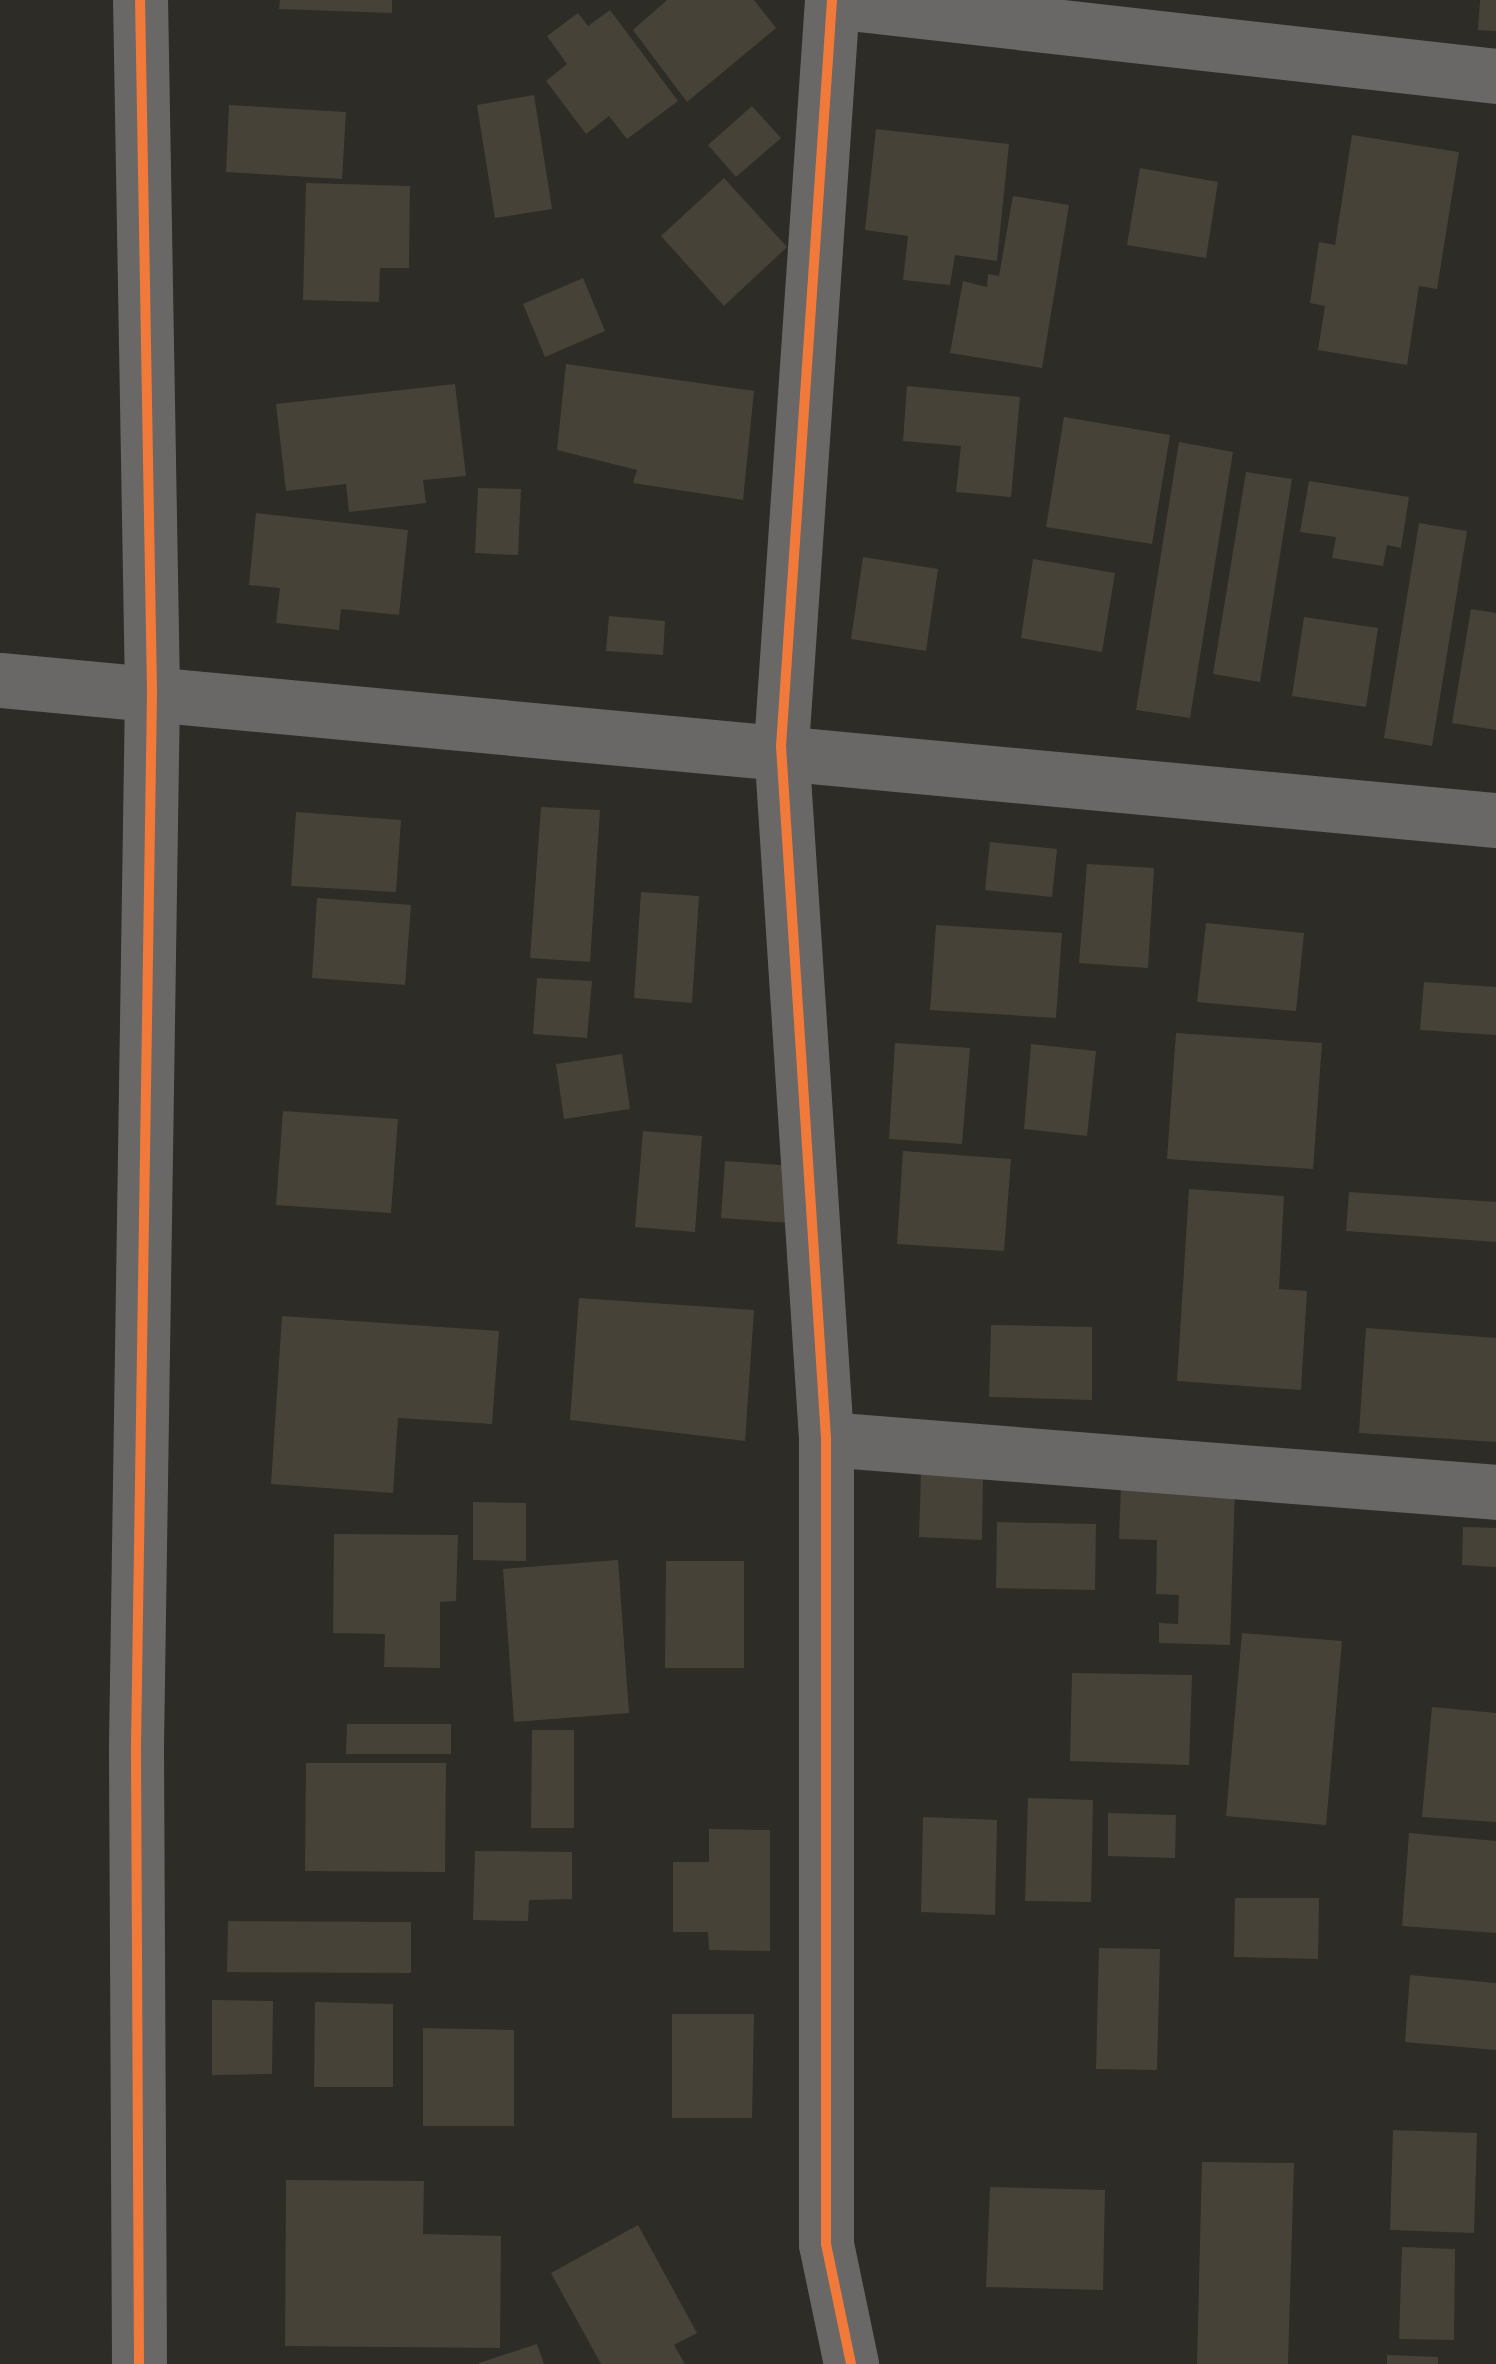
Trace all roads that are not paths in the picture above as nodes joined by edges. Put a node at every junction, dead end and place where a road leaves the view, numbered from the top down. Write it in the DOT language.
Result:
graph roads {
  1 [pos="140,0"];
  2 [pos="832,1"];
  3 [pos="1496,76"];
  4 [pos="0,680"];
  5 [pos="152,690"];
  6 [pos="781,746"];
  7 [pos="1496,820"];
  8 [pos="826,1439"];
  9 [pos="1496,1492"];
  10 [pos="139,2364"];
  11 [pos="851,2364"];
  1 -- 5 [label="street"];
  2 -- 3 [label="street"];
  2 -- 6 [label="street"];
  4 -- 5 [label="street"];
  5 -- 6 [label="street"];
  5 -- 10 [label="street"];
  6 -- 7 [label="street"];
  6 -- 8 [label="street"];
  8 -- 9 [label="street"];
  8 -- 11 [label="street"];
}
